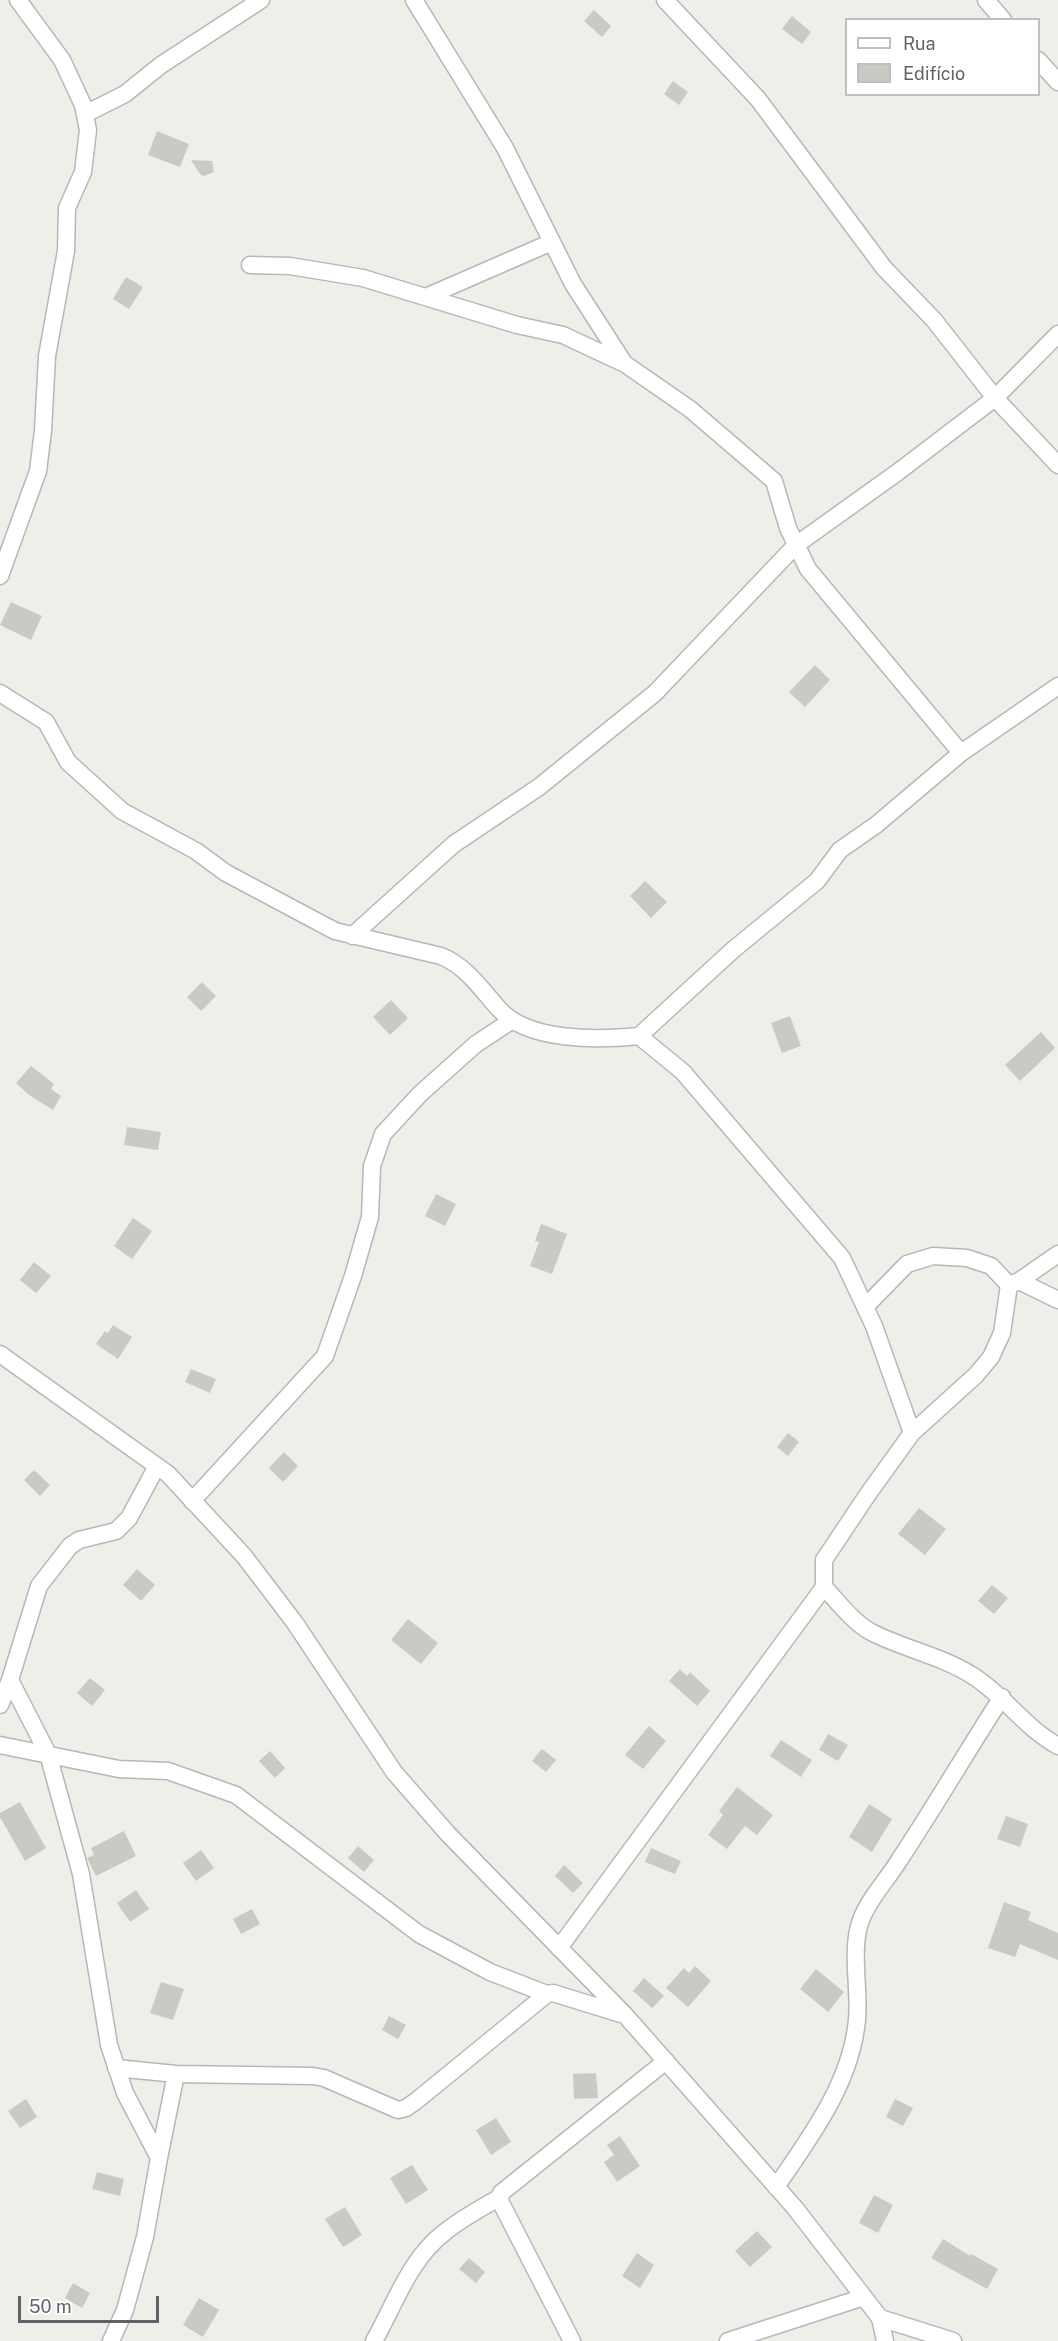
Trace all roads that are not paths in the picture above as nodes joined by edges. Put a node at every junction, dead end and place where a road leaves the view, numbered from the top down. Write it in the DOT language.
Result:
graph roads {
  1 [pos="18,0"];
  2 [pos="261,0"];
  3 [pos="414,0"];
  4 [pos="665,0"];
  5 [pos="986,0"];
  6 [pos="1001,18"];
  7 [pos="1040,62"];
  8 [pos="1058,82"];
  9 [pos="85,114"];
  10 [pos="552,242"];
  11 [pos="250,266"];
  12 [pos="429,296"];
  13 [pos="1058,334"];
  14 [pos="625,364"];
  15 [pos="995,398"];
  16 [pos="1058,465"];
  17 [pos="796,545"];
  18 [pos="0,576"];
  19 [pos="1058,686"];
  20 [pos="0,693"];
  21 [pos="961,753"];
  22 [pos="352,936"];
  23 [pos="511,1021"];
  24 [pos="639,1036"];
  25 [pos="1058,1254"];
  26 [pos="1014,1283"];
  27 [pos="1058,1300"];
  28 [pos="865,1307"];
  29 [pos="0,1354"];
  30 [pos="912,1433"];
  31 [pos="157,1466"];
  32 [pos="192,1501"];
  33 [pos="824,1587"];
  34 [pos="10,1680"];
  35 [pos="1002,1697"];
  36 [pos="0,1705"];
  37 [pos="0,1745"];
  38 [pos="1058,1746"];
  39 [pos="48,1754"];
  40 [pos="559,1948"];
  41 [pos="547,1994"];
  42 [pos="625,2015"];
  43 [pos="666,2061"];
  44 [pos="116,2068"];
  45 [pos="176,2074"];
  46 [pos="159,2158"];
  47 [pos="776,2187"];
  48 [pos="500,2197"];
  49 [pos="864,2297"];
  50 [pos="880,2318"];
  51 [pos="111,2341"];
  52 [pos="374,2341"];
  53 [pos="572,2341"];
  54 [pos="728,2341"];
  55 [pos="885,2341"];
  56 [pos="953,2341"];
  1 -- 9 [label="street"];
  2 -- 9 [label="street"];
  3 -- 10 [label="street"];
  4 -- 15 [label="street"];
  5 -- 6 [label="street"];
  7 -- 8 [label="street"];
  9 -- 18 [label="street"];
  10 -- 12 [label="street"];
  10 -- 14 [label="street"];
  11 -- 12 [label="street"];
  12 -- 14 [label="street"];
  13 -- 15 [label="street"];
  14 -- 17 [label="street"];
  15 -- 16 [label="street"];
  15 -- 17 [label="street"];
  17 -- 21 [label="street"];
  17 -- 22 [label="street"];
  19 -- 21 [label="street"];
  20 -- 22 [label="street"];
  21 -- 24 [label="street"];
  22 -- 23 [label="street"];
  23 -- 24 [label="street"];
  23 -- 32 [label="street"];
  24 -- 28 [label="street"];
  25 -- 26 [label="street"];
  26 -- 27 [label="street"];
  26 -- 28 [label="street"];
  26 -- 30 [label="street"];
  28 -- 30 [label="street"];
  29 -- 31 [label="street"];
  30 -- 33 [label="street"];
  31 -- 32 [label="street"];
  31 -- 34 [label="street"];
  32 -- 40 [label="street"];
  33 -- 35 [label="street"];
  33 -- 40 [label="street"];
  34 -- 36 [label="street"];
  34 -- 39 [label="street"];
  35 -- 38 [label="street"];
  35 -- 47 [label="street"];
  37 -- 39 [label="street"];
  39 -- 41 [label="street"];
  39 -- 44 [label="street"];
  40 -- 42 [label="street"];
  41 -- 42 [label="street"];
  41 -- 45 [label="street"];
  42 -- 43 [label="street"];
  43 -- 47 [label="street"];
  43 -- 48 [label="street"];
  44 -- 45 [label="street"];
  44 -- 46 [label="street"];
  45 -- 46 [label="street"];
  46 -- 51 [label="street"];
  47 -- 49 [label="street"];
  48 -- 52 [label="street"];
  48 -- 53 [label="street"];
  49 -- 50 [label="street"];
  49 -- 54 [label="street"];
  50 -- 55 [label="street"];
  50 -- 56 [label="street"];
}
